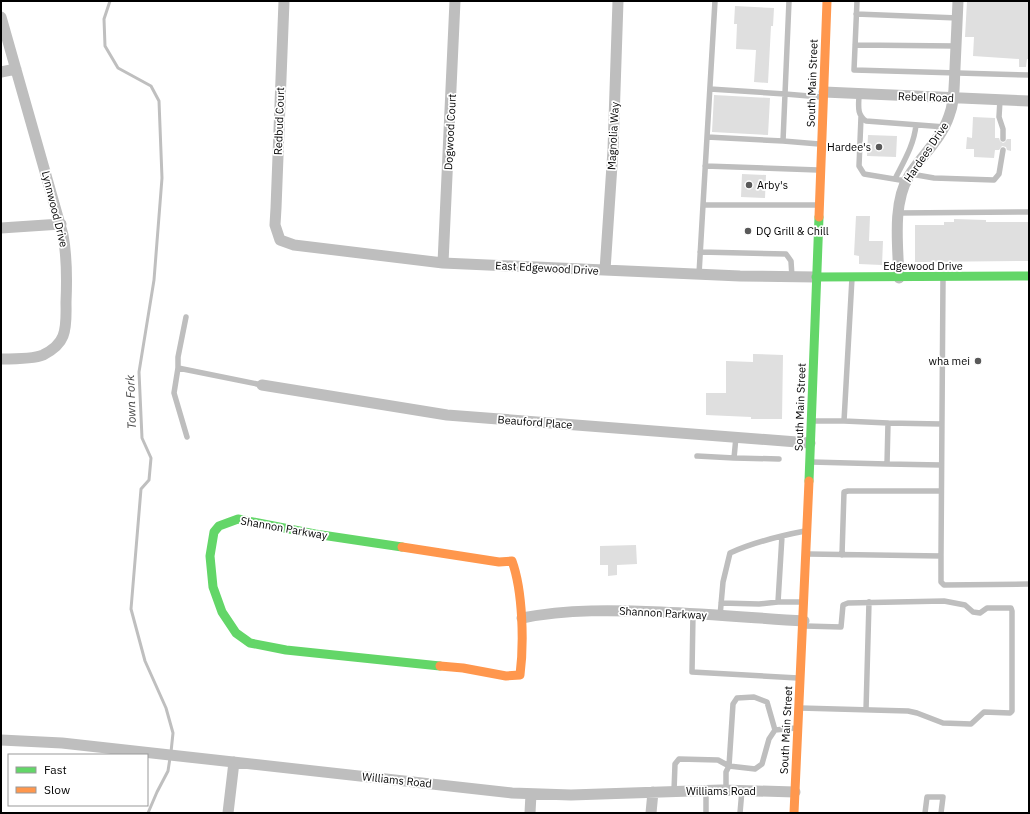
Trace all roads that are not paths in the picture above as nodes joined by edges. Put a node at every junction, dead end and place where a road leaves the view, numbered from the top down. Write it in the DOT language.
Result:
graph roads {
  1 [pos="284,1"];
  2 [pos="455,1"];
  3 [pos="618,1"];
  4 [pos="715,1"];
  5 [pos="789,1"];
  6 [pos="827,1"];
  7 [pos="857,1"];
  8 [pos="958,1"];
  9 [pos="856,14"];
  10 [pos="1,17"];
  11 [pos="958,18"];
  12 [pos="855,45"];
  13 [pos="956,46"];
  14 [pos="16,69"];
  15 [pos="1,72"];
  16 [pos="955,72"];
  17 [pos="1029,75"];
  18 [pos="710,89"];
  19 [pos="785,94"];
  20 [pos="859,94"];
  21 [pos="824,95"];
  22 [pos="954,98"];
  23 [pos="1000,100"];
  24 [pos="1029,101"];
  25 [pos="860,117"];
  26 [pos="916,124"];
  27 [pos="945,127"];
  28 [pos="707,137"];
  29 [pos="1003,139"];
  30 [pos="783,141"];
  31 [pos="822,144"];
  32 [pos="1003,150"];
  33 [pos="705,166"];
  34 [pos="821,170"];
  35 [pos="904,178"];
  36 [pos="703,205"];
  37 [pos="819,205"];
  38 [pos="1029,212"];
  39 [pos="898,213"];
  40 [pos="61,224"];
  41 [pos="1,228"];
  42 [pos="280,240"];
  43 [pos="700,252"];
  44 [pos="443,263"];
  45 [pos="606,270"];
  46 [pos="699,274"];
  47 [pos="1029,276"];
  48 [pos="792,277"];
  49 [pos="816,277"];
  50 [pos="852,278"];
  51 [pos="899,278"];
  52 [pos="943,278"];
  53 [pos="186,317"];
  54 [pos="1,359"];
  55 [pos="178,368"];
  56 [pos="262,385"];
  57 [pos="811,421"];
  58 [pos="844,422"];
  59 [pos="888,423"];
  60 [pos="942,424"];
  61 [pos="187,437"];
  62 [pos="736,437"];
  63 [pos="810,443"];
  64 [pos="698,456"];
  65 [pos="734,458"];
  66 [pos="779,459"];
  67 [pos="810,462"];
  68 [pos="887,464"];
  69 [pos="941,465"];
  70 [pos="941,491"];
  71 [pos="807,531"];
  72 [pos="782,536"];
  73 [pos="806,554"];
  74 [pos="842,555"];
  75 [pos="941,556"];
  76 [pos="1029,584"];
  77 [pos="778,602"];
  78 [pos="804,602"];
  79 [pos="869,602"];
  80 [pos="721,603"];
  81 [pos="692,614"];
  82 [pos="720,616"];
  83 [pos="522,618"];
  84 [pos="804,623"];
  85 [pos="801,678"];
  86 [pos="800,708"];
  87 [pos="866,710"];
  88 [pos="798,728"];
  89 [pos="775,730"];
  90 [pos="1,740"];
  91 [pos="234,762"];
  92 [pos="730,766"];
  93 [pos="706,790"];
  94 [pos="726,790"];
  95 [pos="742,790"];
  96 [pos="674,791"];
  97 [pos="653,792"];
  98 [pos="795,792"];
  99 [pos="531,794"];
  100 [pos="228,813"];
  101 [pos="530,813"];
  102 [pos="651,813"];
  103 [pos="706,813"];
  104 [pos="740,813"];
  105 [pos="794,813"];
  106 [pos="925,813"];
  107 [pos="941,813"];
  1 -- 42 [label="street, Redbud Court"];
  2 -- 44 [label="street, Dogwood Court"];
  3 -- 45 [label="street, Magnolia Way"];
  4 -- 18 [label="lane"];
  5 -- 19 [label="lane"];
  6 -- 21 [label="street, South Main Street"];
  7 -- 9 [label="lane"];
  8 -- 11 [label="street, Hardees Drive"];
  9 -- 11 [label="lane"];
  9 -- 12 [label="lane"];
  10 -- 14 [label="street, Lynnwood Drive"];
  11 -- 13 [label="street, Hardees Drive"];
  12 -- 13 [label="lane"];
  12 -- 16 [label="lane"];
  13 -- 16 [label="street, Hardees Drive"];
  14 -- 15 [label="street"];
  14 -- 40 [label="street, Lynnwood Drive"];
  16 -- 17 [label="lane"];
  16 -- 22 [label="street, Hardees Drive"];
  18 -- 19 [label="lane"];
  18 -- 28 [label="lane"];
  19 -- 21 [label="lane"];
  19 -- 30 [label="lane"];
  20 -- 21 [label="street, Rebel Road"];
  20 -- 22 [label="street, Rebel Road"];
  20 -- 25 [label="lane"];
  21 -- 31 [label="street, South Main Street"];
  22 -- 23 [label="street, Rebel Road"];
  22 -- 27 [label="street, Hardees Drive"];
  23 -- 24 [label="street, Rebel Road"];
  23 -- 29 [label="lane"];
  25 -- 26 [label="lane"];
  25 -- 35 [label="lane"];
  26 -- 27 [label="lane"];
  26 -- 35 [label="lane"];
  27 -- 35 [label="street, Hardees Drive"];
  28 -- 30 [label="lane"];
  28 -- 33 [label="lane"];
  30 -- 31 [label="lane"];
  31 -- 34 [label="street, South Main Street"];
  32 -- 35 [label="lane"];
  33 -- 34 [label="lane"];
  33 -- 36 [label="lane"];
  34 -- 37 [label="street, South Main Street"];
  35 -- 39 [label="street, Hardees Drive"];
  36 -- 37 [label="lane"];
  36 -- 43 [label="lane"];
  37 -- 49 [label="street, South Main Street"];
  38 -- 39 [label="lane"];
  39 -- 51 [label="street, Hardees Drive"];
  40 -- 41 [label="street"];
  40 -- 54 [label="street, Lynnwood Drive"];
  42 -- 44 [label="street, East Edgewood Drive"];
  43 -- 46 [label="lane"];
  43 -- 48 [label="lane"];
  44 -- 45 [label="street, East Edgewood Drive"];
  45 -- 46 [label="street, East Edgewood Drive"];
  46 -- 48 [label="street, East Edgewood Drive"];
  47 -- 52 [label="street, Edgewood Drive"];
  48 -- 49 [label="street, East Edgewood Drive"];
  49 -- 50 [label="street, Edgewood Drive"];
  49 -- 57 [label="street, South Main Street"];
  50 -- 51 [label="street, Edgewood Drive"];
  50 -- 58 [label="lane"];
  51 -- 52 [label="street, Edgewood Drive"];
  52 -- 60 [label="lane"];
  53 -- 55 [label="lane"];
  55 -- 56 [label="lane"];
  55 -- 61 [label="lane"];
  56 -- 62 [label="street, Beauford Place"];
  57 -- 58 [label="lane"];
  57 -- 63 [label="street, South Main Street"];
  58 -- 59 [label="lane"];
  59 -- 60 [label="lane"];
  59 -- 68 [label="lane"];
  60 -- 69 [label="lane"];
  62 -- 63 [label="street, Beauford Place"];
  62 -- 65 [label="lane"];
  63 -- 67 [label="street, South Main Street"];
  64 -- 65 [label="lane"];
  65 -- 66 [label="lane"];
  67 -- 68 [label="lane"];
  67 -- 71 [label="street, South Main Street"];
  68 -- 69 [label="lane"];
  69 -- 70 [label="lane"];
  70 -- 74 [label="lane"];
  70 -- 75 [label="lane"];
  71 -- 72 [label="lane"];
  71 -- 73 [label="street, South Main Street"];
  72 -- 77 [label="lane"];
  72 -- 80 [label="lane"];
  73 -- 74 [label="lane"];
  73 -- 78 [label="street, South Main Street"];
  74 -- 75 [label="lane"];
  75 -- 76 [label="lane"];
  77 -- 78 [label="lane"];
  77 -- 80 [label="lane"];
  78 -- 84 [label="street, South Main Street"];
  79 -- 84 [label="lane"];
  79 -- 87 [label="lane"];
  79 -- 87 [label="lane"];
  80 -- 82 [label="lane"];
  81 -- 82 [label="street, Shannon Parkway"];
  81 -- 83 [label="street, Shannon Parkway"];
  81 -- 85 [label="lane"];
  82 -- 84 [label="street, Shannon Parkway"];
  83 -- 83 [label="street, Shannon Parkway"];
  84 -- 85 [label="street, South Main Street"];
  85 -- 86 [label="street, South Main Street"];
  86 -- 87 [label="lane"];
  86 -- 88 [label="street, South Main Street"];
  88 -- 89 [label="lane"];
  88 -- 98 [label="street, South Main Street"];
  89 -- 92 [label="lane"];
  89 -- 92 [label="lane"];
  90 -- 91 [label="street, Williams Road"];
  91 -- 99 [label="street, Williams Road"];
  91 -- 100 [label="street"];
  92 -- 94 [label="lane"];
  92 -- 96 [label="lane"];
  93 -- 94 [label="street, Williams Road"];
  93 -- 96 [label="street, Williams Road"];
  93 -- 103 [label="lane"];
  94 -- 95 [label="street, Williams Road"];
  95 -- 98 [label="street, Williams Road"];
  95 -- 104 [label="lane"];
  96 -- 97 [label="street, Williams Road"];
  97 -- 99 [label="street, Williams Road"];
  97 -- 102 [label="street"];
  98 -- 105 [label="street, South Main Street"];
  99 -- 101 [label="street"];
  106 -- 107 [label="lane"];
}
